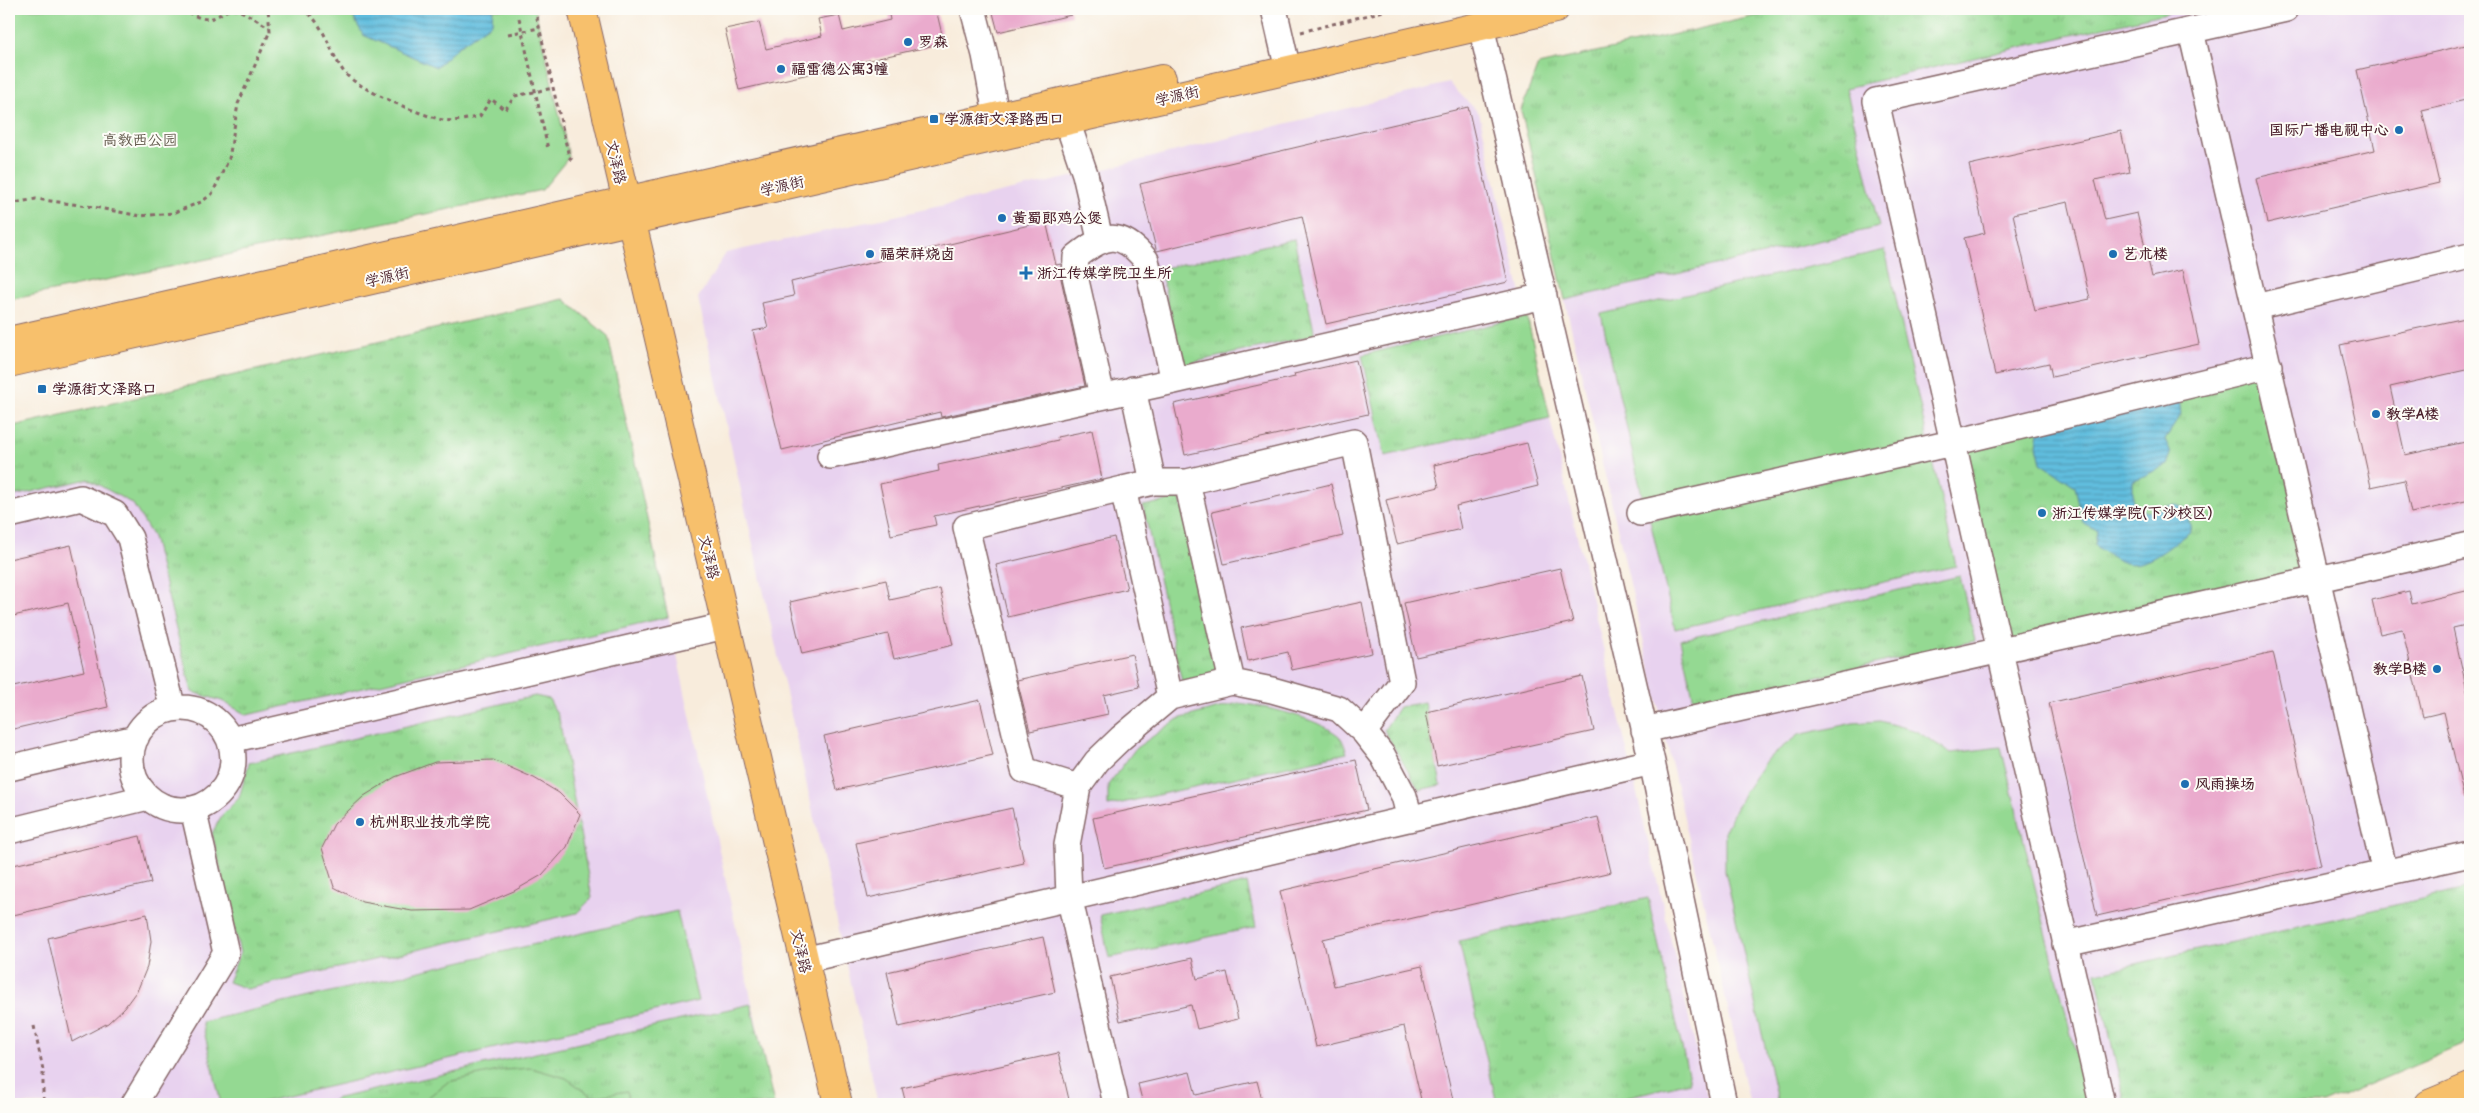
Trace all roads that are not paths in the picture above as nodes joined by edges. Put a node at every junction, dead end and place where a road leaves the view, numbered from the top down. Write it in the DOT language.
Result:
graph roads {
  1 [pos="582,9"];
  2 [pos="973,9"];
  3 [pos="1274,9"];
  4 [pos="1555,9"];
  5 [pos="2286,9"];
  6 [pos="1476,17"];
  7 [pos="2191,31"];
  8 [pos="1285,53"];
  9 [pos="1067,121"];
  10 [pos="999,126"];
  11 [pos="627,210"];
  12 [pos="1100,239"];
  13 [pos="2470,256"];
  14 [pos="1544,296"];
  15 [pos="2255,307"];
  16 [pos="9,340"];
  17 [pos="9,363"];
  18 [pos="2269,366"];
  19 [pos="1174,381"];
  20 [pos="1133,389"];
  21 [pos="1102,396"];
  22 [pos="1952,443"];
  23 [pos="830,456"];
  24 [pos="1153,482"];
  25 [pos="1187,482"];
  26 [pos="1123,489"];
  27 [pos="1640,513"];
  28 [pos="9,515"];
  29 [pos="2470,545"];
  30 [pos="2319,580"];
  31 [pos="725,626"];
  32 [pos="1999,652"];
  33 [pos="1232,682"];
  34 [pos="1170,697"];
  35 [pos="173,709"];
  36 [pos="1644,730"];
  37 [pos="1364,732"];
  38 [pos="136,738"];
  39 [pos="230,740"];
  40 [pos="1652,762"];
  41 [pos="9,768"];
  42 [pos="1078,787"];
  43 [pos="148,797"];
  44 [pos="193,809"];
  45 [pos="1410,819"];
  46 [pos="9,831"];
  47 [pos="2470,854"];
  48 [pos="2385,873"];
  49 [pos="1069,896"];
  50 [pos="2066,944"];
  51 [pos="804,960"];
  52 [pos="2470,1087"];
  53 [pos="2470,1102"];
  54 [pos="134,1104"];
  55 [pos="838,1104"];
  56 [pos="1116,1104"];
  57 [pos="1724,1104"];
  58 [pos="2102,1104"];
  59 [pos="2429,1104"];
  60 [pos="2465,1104"];
  1 -- 11 [label="main road, 文泽路"];
  2 -- 10 [label="street"];
  3 -- 8 [label="street"];
  4 -- 6 [label="main road, 学源街"];
  5 -- 7 [label="street"];
  6 -- 8 [label="main road, 学源街"];
  6 -- 14 [label="street"];
  7 -- 15 [label="street"];
  7 -- 22 [label="street"];
  8 -- 9 [label="main road, 学源街"];
  8 -- 10 [label="main road, 学源街"];
  9 -- 10 [label="main road, 学源街"];
  9 -- 12 [label="street"];
  10 -- 11 [label="main road, 学源街"];
  11 -- 16 [label="main road, 学源街"];
  11 -- 17 [label="main road, 学源街"];
  11 -- 31 [label="main road, 文泽路"];
  12 -- 19 [label="street"];
  12 -- 21 [label="street"];
  13 -- 15 [label="street"];
  14 -- 19 [label="street"];
  14 -- 36 [label="street"];
  15 -- 18 [label="street"];
  18 -- 22 [label="street"];
  18 -- 30 [label="street"];
  19 -- 20 [label="street"];
  20 -- 21 [label="street"];
  20 -- 24 [label="street"];
  21 -- 23 [label="street"];
  22 -- 27 [label="street"];
  22 -- 32 [label="street"];
  24 -- 25 [label="street"];
  24 -- 26 [label="street"];
  25 -- 33 [label="street"];
  25 -- 37 [label="street"];
  26 -- 34 [label="street"];
  26 -- 42 [label="street"];
  28 -- 35 [label="street"];
  29 -- 30 [label="street"];
  30 -- 32 [label="street"];
  30 -- 48 [label="street"];
  31 -- 39 [label="street"];
  31 -- 51 [label="main road, 文泽路"];
  32 -- 36 [label="street"];
  32 -- 50 [label="street"];
  33 -- 34 [label="street"];
  33 -- 37 [label="street"];
  34 -- 42 [label="street"];
  35 -- 38 [label="street"];
  35 -- 39 [label="street"];
  36 -- 40 [label="street"];
  37 -- 45 [label="street"];
  38 -- 41 [label="street"];
  38 -- 43 [label="street"];
  39 -- 44 [label="street"];
  40 -- 45 [label="street"];
  40 -- 57 [label="street"];
  42 -- 49 [label="street"];
  43 -- 44 [label="street"];
  43 -- 46 [label="street"];
  44 -- 54 [label="street"];
  45 -- 49 [label="street"];
  47 -- 48 [label="street"];
  48 -- 50 [label="street"];
  49 -- 51 [label="street"];
  49 -- 56 [label="street"];
  50 -- 58 [label="street"];
  51 -- 55 [label="main road, 文泽路"];
  52 -- 59 [label="main road"];
  53 -- 60 [label="main road"];
}
